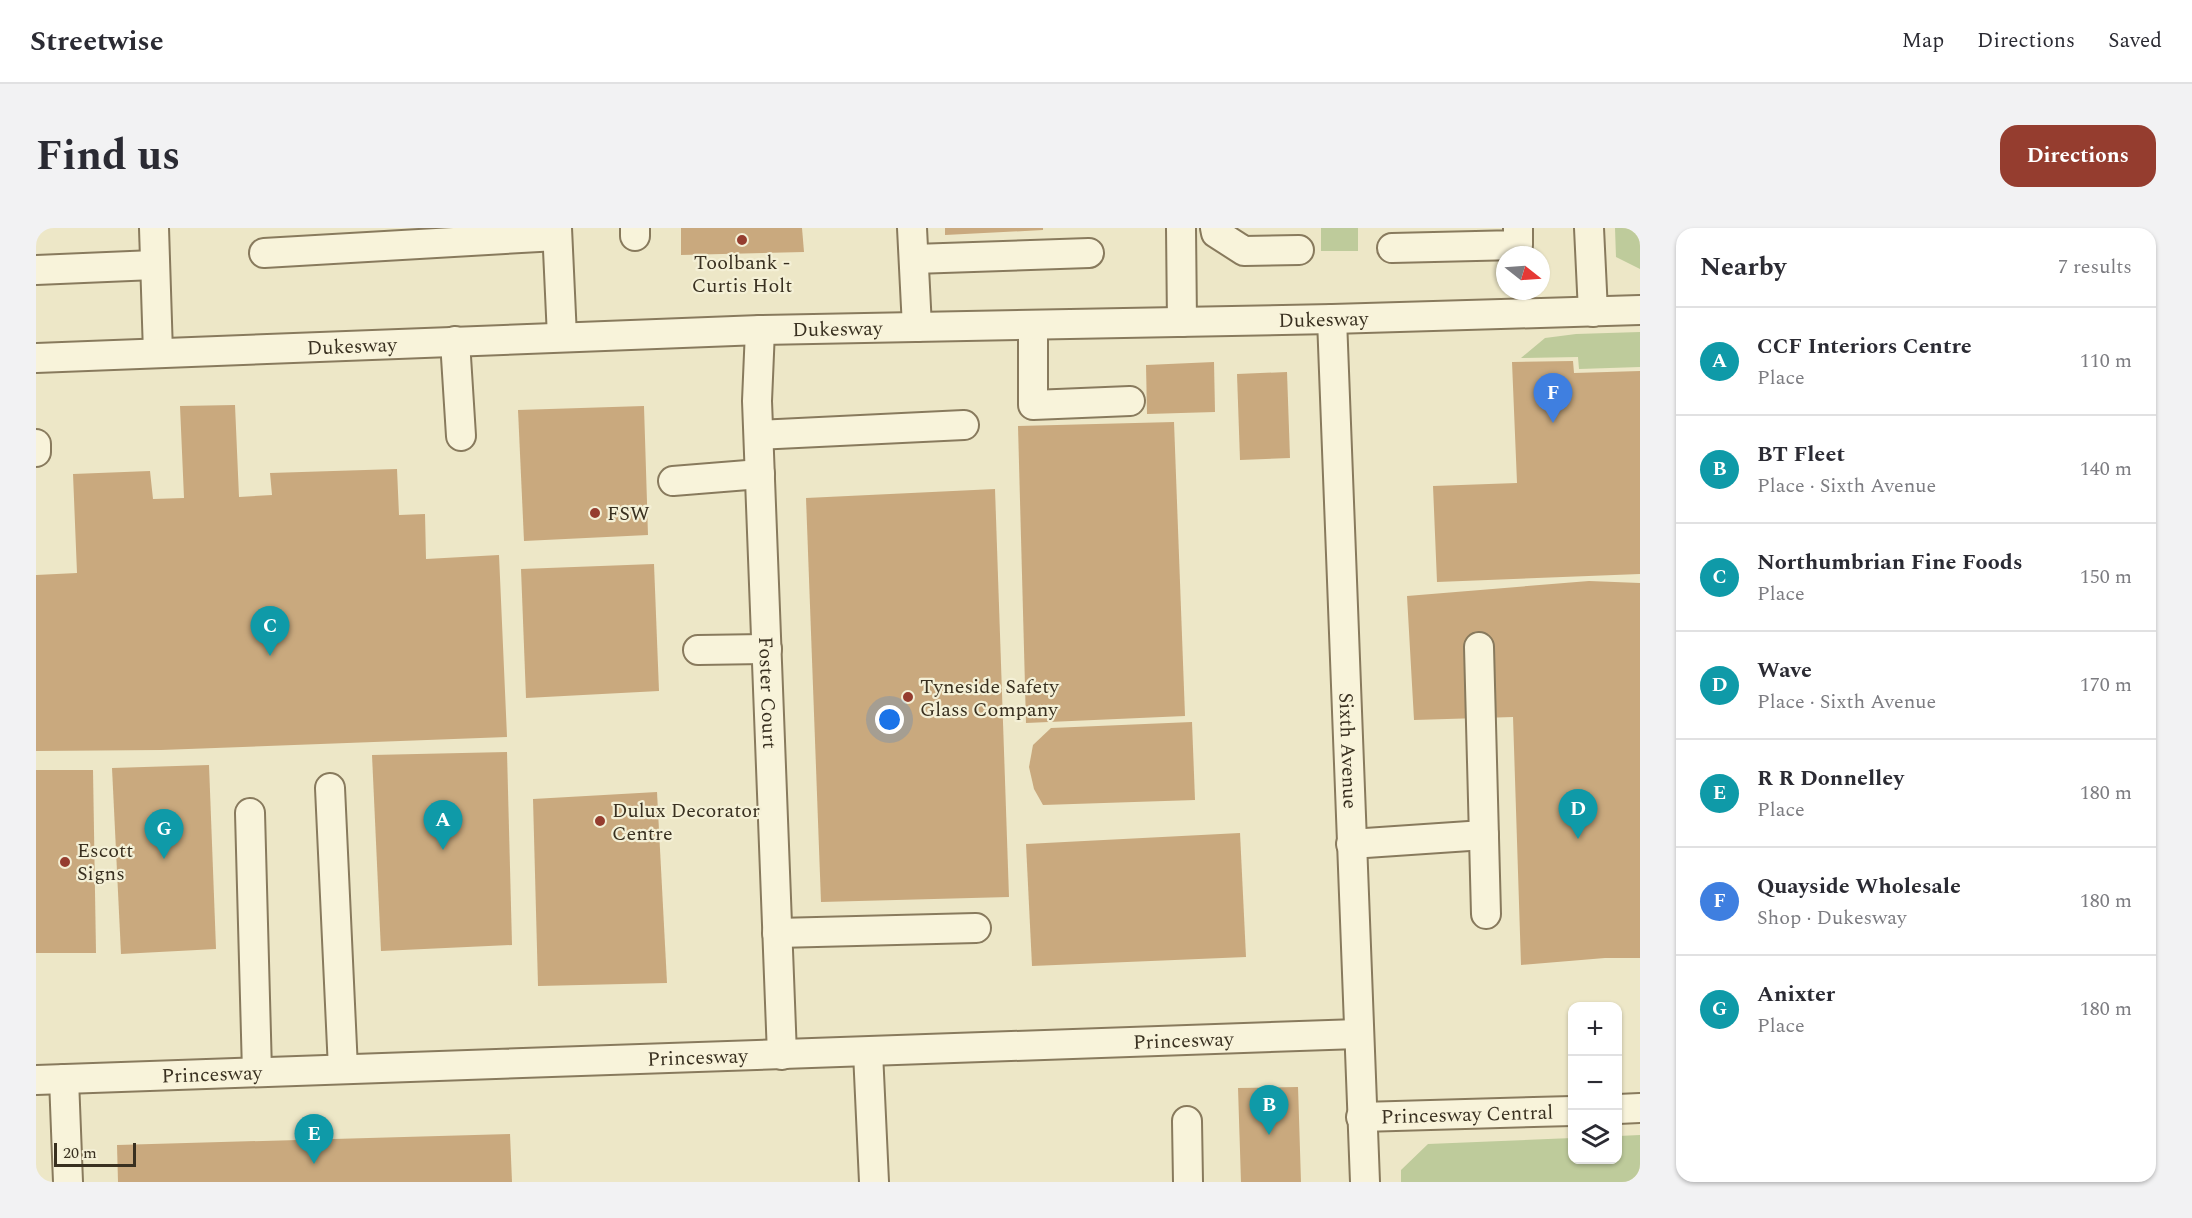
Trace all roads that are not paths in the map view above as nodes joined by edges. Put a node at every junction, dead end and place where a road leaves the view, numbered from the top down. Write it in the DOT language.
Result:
graph roads {
  1 [pos="154,228"];
  2 [pos="912,228"];
  3 [pos="1181,228"];
  4 [pos="1215,228"];
  5 [pos="1518,228"];
  6 [pos="1589,228"];
  7 [pos="557,232"];
  8 [pos="1392,248"];
  9 [pos="1299,250"];
  10 [pos="264,253"];
  11 [pos="1089,253"];
  12 [pos="914,259"];
  13 [pos="154,265"];
  14 [pos="36,270"];
  15 [pos="1640,310"];
  16 [pos="1593,312"];
  17 [pos="1332,319"];
  18 [pos="1182,322"];
  19 [pos="1033,325"];
  20 [pos="917,327"];
  21 [pos="760,330"];
  22 [pos="562,337"];
  23 [pos="454,341"];
  24 [pos="158,353"];
  25 [pos="36,358"];
  26 [pos="1131,401"];
  27 [pos="964,425"];
  28 [pos="759,435"];
  29 [pos="462,436"];
  30 [pos="36,444"];
  31 [pos="36,452"];
  32 [pos="760,474"];
  33 [pos="673,481"];
  34 [pos="1479,647"];
  35 [pos="766,649"];
  36 [pos="698,650"];
  37 [pos="330,788"];
  38 [pos="250,813"];
  39 [pos="1484,835"];
  40 [pos="1351,844"];
  41 [pos="1486,914"];
  42 [pos="976,928"];
  43 [pos="777,933"];
  44 [pos="1358,1034"];
  45 [pos="868,1052"];
  46 [pos="782,1055"];
  47 [pos="343,1069"];
  48 [pos="257,1072"];
  49 [pos="64,1079"];
  50 [pos="36,1080"];
  51 [pos="1640,1108"];
  52 [pos="1622,1109"];
  53 [pos="1568,1111"];
  54 [pos="1361,1117"];
  55 [pos="1187,1121"];
  56 [pos="68,1182"];
  57 [pos="874,1182"];
  58 [pos="1188,1182"];
  59 [pos="1365,1182"];
  1 -- 13 [label="street"];
  2 -- 12 [label="street"];
  3 -- 18 [label="street"];
  4 -- 9 [label="street"];
  5 -- 8 [label="street"];
  6 -- 16 [label="street"];
  7 -- 10 [label="street"];
  7 -- 22 [label="street"];
  11 -- 12 [label="street"];
  12 -- 20 [label="street"];
  13 -- 14 [label="street"];
  13 -- 24 [label="street"];
  15 -- 16 [label="street, Dukesway"];
  16 -- 17 [label="street, Dukesway"];
  17 -- 18 [label="street, Dukesway"];
  17 -- 40 [label="street, Sixth Avenue"];
  18 -- 19 [label="street, Dukesway"];
  19 -- 20 [label="street, Dukesway"];
  19 -- 26 [label="street"];
  20 -- 21 [label="street, Dukesway"];
  21 -- 22 [label="street, Dukesway"];
  21 -- 28 [label="street, Foster Court"];
  22 -- 23 [label="street, Dukesway"];
  23 -- 24 [label="street, Dukesway"];
  23 -- 29 [label="street"];
  24 -- 25 [label="street, Dukesway"];
  27 -- 28 [label="street"];
  28 -- 32 [label="street, Foster Court"];
  30 -- 31 [label="street"];
  32 -- 33 [label="street"];
  32 -- 35 [label="street, Foster Court"];
  34 -- 39 [label="street"];
  35 -- 36 [label="street"];
  35 -- 43 [label="street, Foster Court"];
  37 -- 47 [label="street"];
  38 -- 48 [label="street"];
  39 -- 40 [label="street"];
  39 -- 41 [label="street"];
  40 -- 44 [label="street, Sixth Avenue"];
  42 -- 43 [label="street"];
  43 -- 46 [label="street, Foster Court"];
  44 -- 45 [label="street, Princesway"];
  44 -- 54 [label="street, Sixth Avenue"];
  45 -- 46 [label="street, Princesway"];
  45 -- 57 [label="street"];
  46 -- 47 [label="street, Princesway"];
  47 -- 48 [label="street, Princesway"];
  48 -- 49 [label="street, Princesway"];
  49 -- 50 [label="street, Princesway"];
  49 -- 56 [label="street"];
  51 -- 52 [label="street"];
  53 -- 54 [label="street, Princesway Central"];
  54 -- 59 [label="street, Sixth Avenue"];
  55 -- 58 [label="street"];
}
